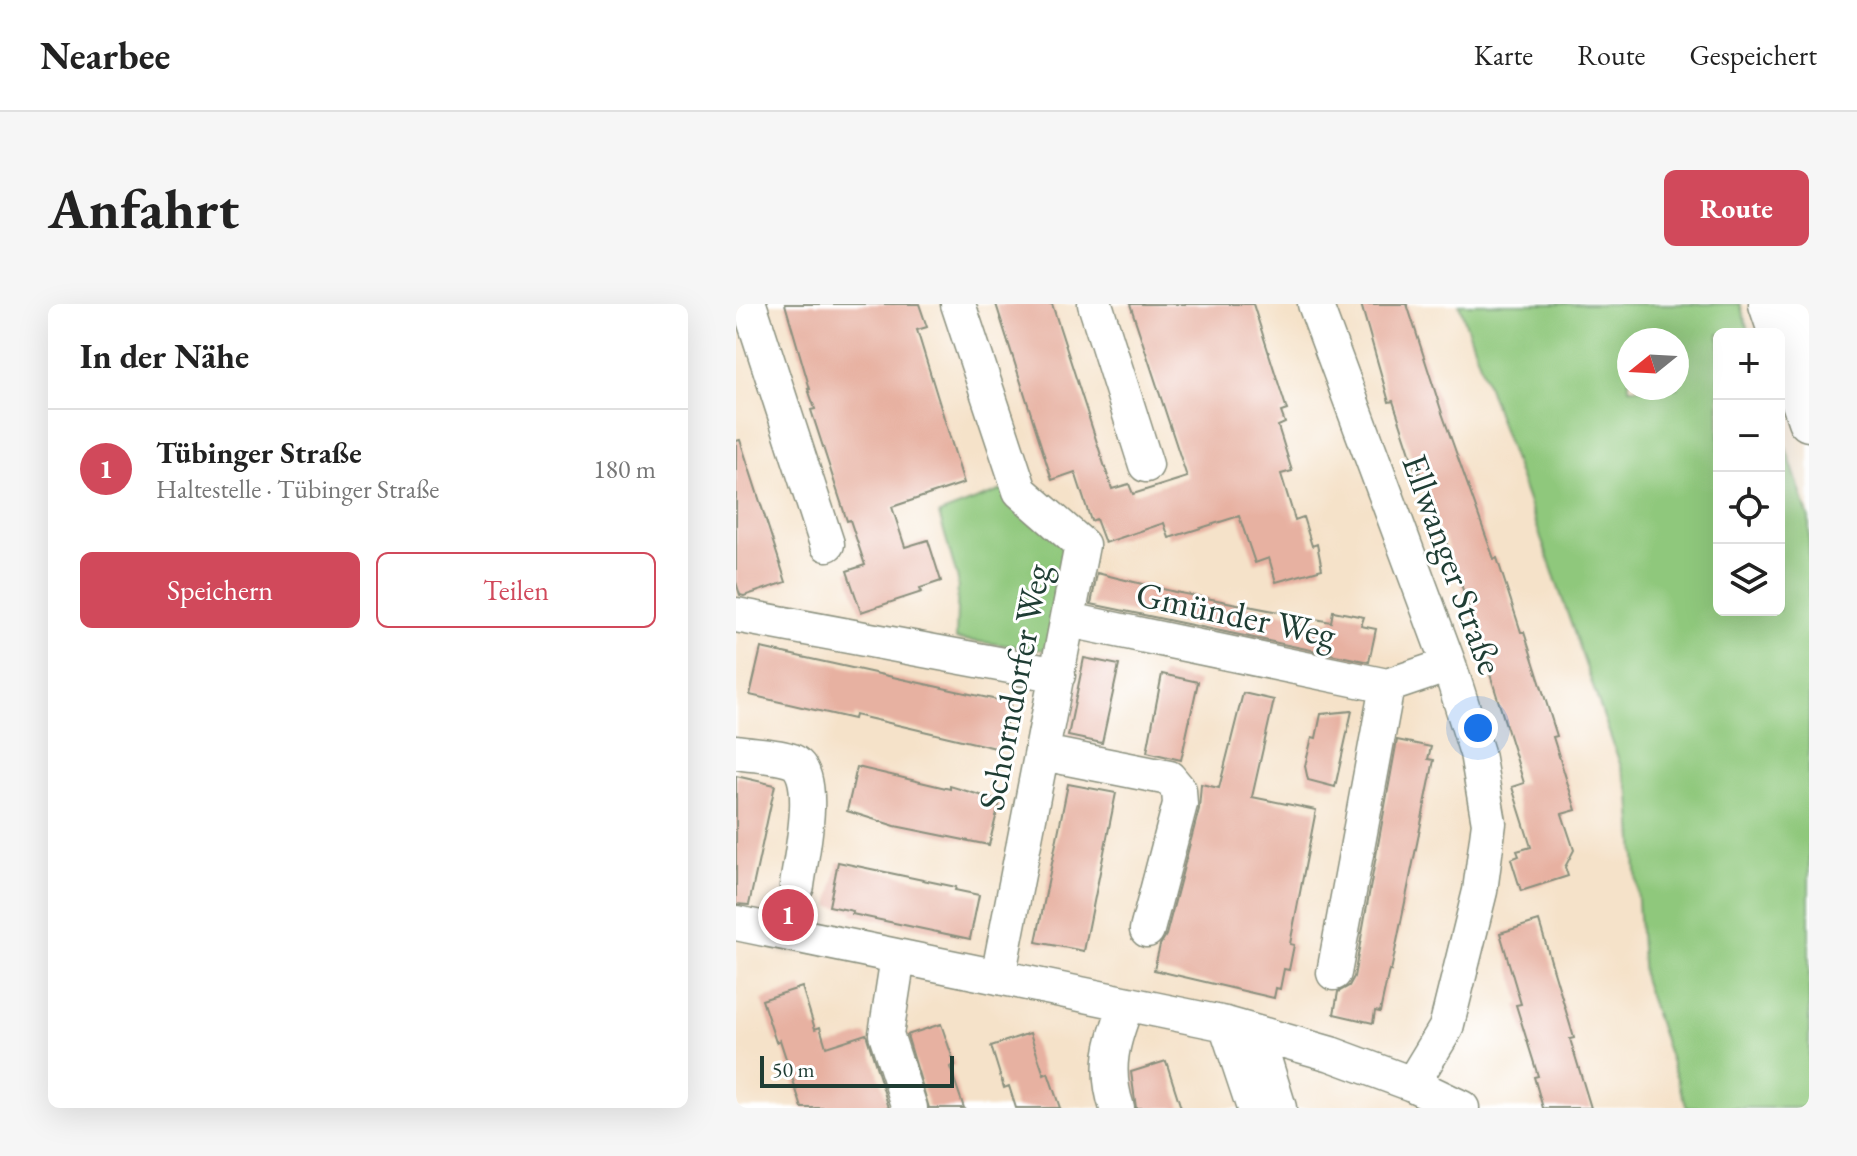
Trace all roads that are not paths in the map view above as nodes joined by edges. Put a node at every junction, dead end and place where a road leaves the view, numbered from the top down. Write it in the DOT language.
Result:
graph roads {
  1 [pos="749,304"];
  2 [pos="958,304"];
  3 [pos="1095,304"];
  4 [pos="1315,304"];
  5 [pos="1770,304"];
  6 [pos="1804,304"];
  7 [pos="1809,335"];
  8 [pos="1809,420"];
  9 [pos="1146,465"];
  10 [pos="827,544"];
  11 [pos="736,615"];
  12 [pos="1069,620"];
  13 [pos="1449,665"];
  14 [pos="1058,675"];
  15 [pos="1387,686"];
  16 [pos="736,752"];
  17 [pos="1043,753"];
  18 [pos="797,886"];
  19 [pos="736,923"];
  20 [pos="1147,930"];
  21 [pos="898,957"];
  22 [pos="1334,973"];
  23 [pos="998,977"];
  24 [pos="1127,1004"];
  25 [pos="1241,1029"];
  26 [pos="1412,1084"];
  27 [pos="910,1108"];
  28 [pos="1117,1108"];
  29 [pos="1254,1108"];
  30 [pos="1279,1108"];
  31 [pos="1462,1108"];
  1 -- 10 [label="street"];
  2 -- 12 [label="street, Schorndorfer Weg"];
  3 -- 9 [label="street"];
  4 -- 13 [label="street, Ellwanger Straße"];
  5 -- 8 [label="main road"];
  6 -- 7 [label="main road"];
  11 -- 14 [label="street"];
  12 -- 14 [label="street, Schorndorfer Weg"];
  12 -- 15 [label="street, Gmünder Weg"];
  13 -- 15 [label="street"];
  13 -- 26 [label="street, Ellwanger Straße"];
  14 -- 17 [label="street, Schorndorfer Weg"];
  15 -- 22 [label="street"];
  16 -- 18 [label="street"];
  17 -- 20 [label="street"];
  17 -- 23 [label="street, Schorndorfer Weg"];
  19 -- 21 [label="street"];
  21 -- 23 [label="street"];
  21 -- 27 [label="street"];
  23 -- 24 [label="street"];
  24 -- 25 [label="street"];
  24 -- 28 [label="street"];
  25 -- 26 [label="street"];
  25 -- 29 [label="street"];
  25 -- 30 [label="street"];
  26 -- 31 [label="street"];
}
